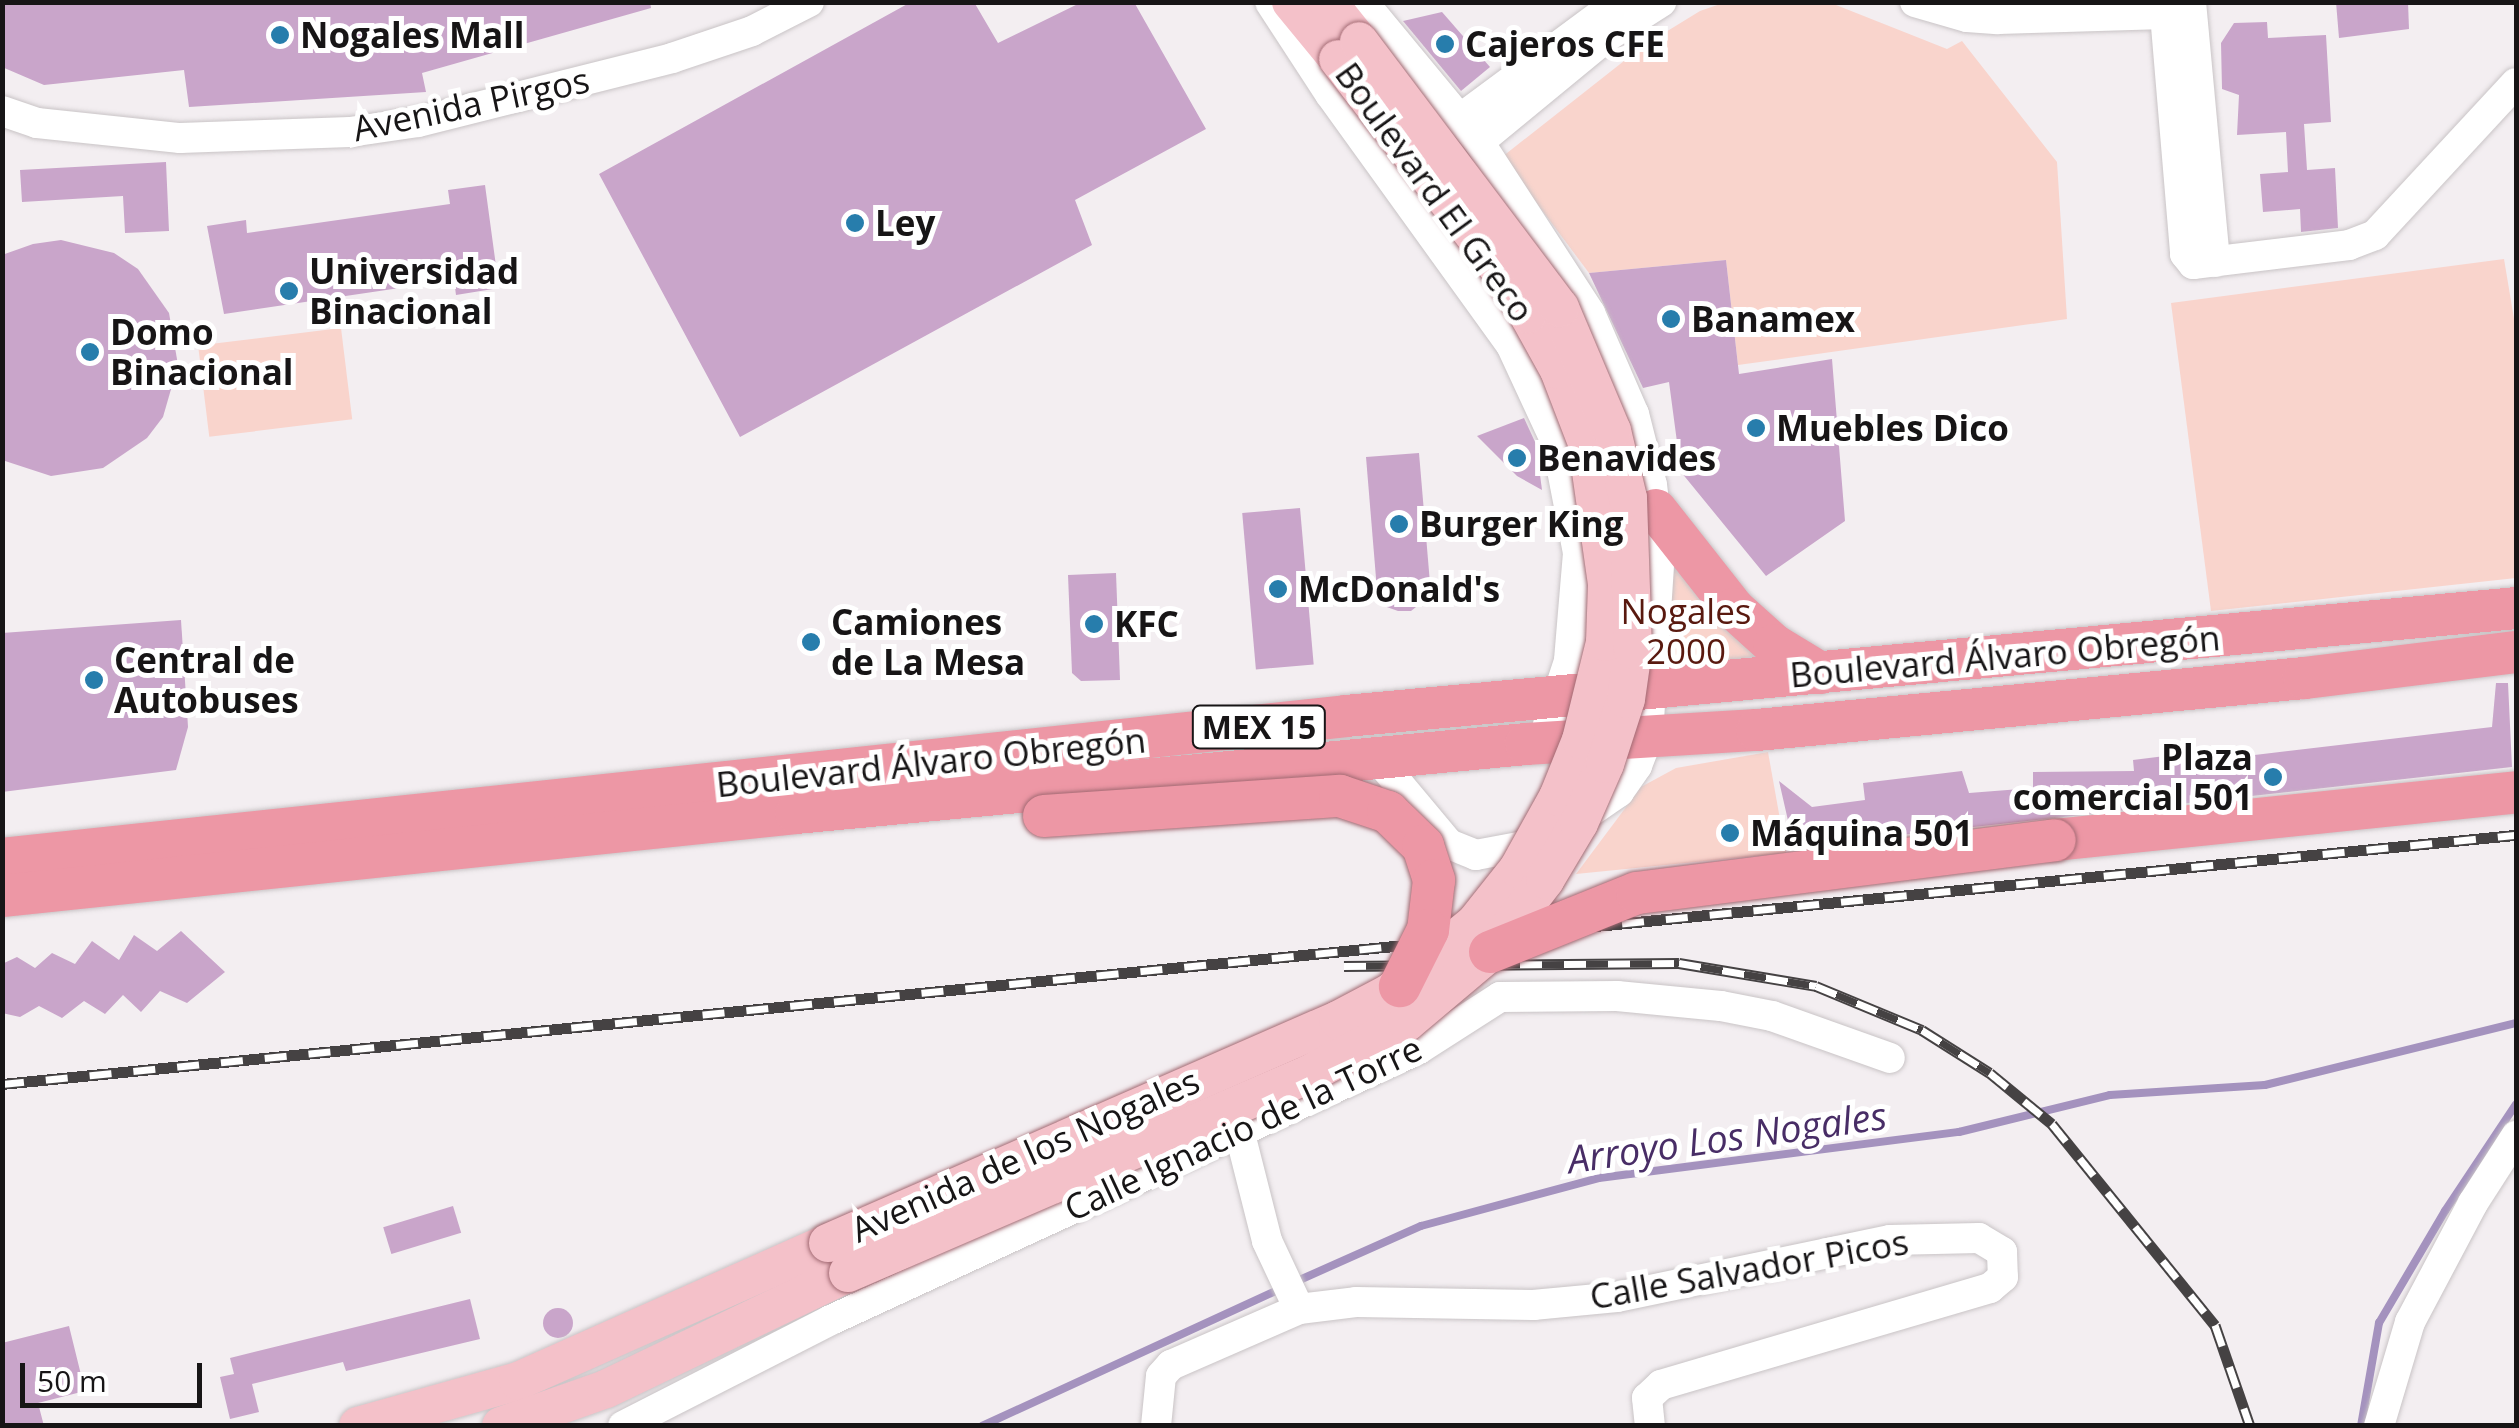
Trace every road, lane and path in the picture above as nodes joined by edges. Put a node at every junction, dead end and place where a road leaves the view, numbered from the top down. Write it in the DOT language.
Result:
graph roads {
  1 [pos="809,2"];
  2 [pos="1270,2"];
  3 [pos="1291,2"];
  4 [pos="1328,2"];
  5 [pos="1363,2"];
  6 [pos="1618,2"];
  7 [pos="1661,2"];
  8 [pos="1915,2"];
  9 [pos="2173,6"];
  10 [pos="2022,10"];
  11 [pos="1348,50"];
  12 [pos="2516,83"];
  13 [pos="2,111"];
  14 [pos="1470,130"];
  15 [pos="1656,510"];
  16 [pos="2516,608"];
  17 [pos="2516,652"];
  18 [pos="1820,673"];
  19 [pos="1654,688"];
  20 [pos="1558,698"];
  21 [pos="1596,740"];
  22 [pos="1377,758"];
  23 [pos="2516,792"];
  24 [pos="796,813"];
  25 [pos="2,859"];
  26 [pos="2,896"];
  27 [pos="1490,952"];
  28 [pos="1400,986"];
  29 [pos="1890,1058"];
  30 [pos="1239,1130"];
  31 [pos="2516,1136"];
  32 [pos="838,1258"];
  33 [pos="1299,1309"];
  34 [pos="591,1351"];
  35 [pos="609,1407"];
  36 [pos="358,1426"];
  37 [pos="501,1426"];
  38 [pos="622,1426"];
  39 [pos="1156,1426"];
  40 [pos="1650,1426"];
  41 [pos="2379,1426"];
  1 -- 13 [label="street, Avenida Pirgos"];
  2 -- 20 [label="street"];
  3 -- 11 [label="main road, Boulevard El Greco"];
  4 -- 11 [label="main road, Boulevard El Greco"];
  5 -- 14 [label="street"];
  6 -- 14 [label="street"];
  7 -- 14 [label="street"];
  8 -- 10 [label="street"];
  9 -- 10 [label="street"];
  9 -- 12 [label="street"];
  11 -- 21 [label="main road, Boulevard El Greco, bridge"];
  14 -- 15 [label="street"];
  15 -- 18 [label="highway"];
  15 -- 19 [label="street"];
  16 -- 18 [label="highway, Boulevard Álvaro Obregón / MEX 15"];
  17 -- 21 [label="highway, Boulevard Álvaro Obregón / MEX 15"];
  18 -- 19 [label="highway, Boulevard Álvaro Obregón / MEX 15"];
  19 -- 20 [label="highway, Boulevard Álvaro Obregón / MEX 15"];
  19 -- 21 [label="street"];
  20 -- 21 [label="street"];
  20 -- 25 [label="highway, Boulevard Álvaro Obregón / MEX 15"];
  21 -- 22 [label="highway, Boulevard Álvaro Obregón / MEX 15"];
  21 -- 22 [label="street"];
  21 -- 27 [label="main road, Avenida de los Nogales, bridge"];
  21 -- 28 [label="main road, Avenida de los Nogales, bridge"];
  22 -- 24 [label="highway, Boulevard Álvaro Obregón / MEX 15"];
  23 -- 27 [label="highway, bridge"];
  24 -- 26 [label="highway, Boulevard Álvaro Obregón / MEX 15"];
  24 -- 28 [label="highway, bridge"];
  27 -- 32 [label="main road, Avenida de los Nogales, bridge"];
  28 -- 32 [label="main road, Avenida de los Nogales, bridge"];
  29 -- 30 [label="street, Calle Ignacio de la Torre"];
  30 -- 33 [label="street"];
  30 -- 38 [label="street, Calle Ignacio de la Torre"];
  31 -- 41 [label="street"];
  32 -- 34 [label="main road, Avenida de los Nogales"];
  32 -- 35 [label="main road, Avenida de los Nogales"];
  33 -- 39 [label="street"];
  33 -- 40 [label="street, Calle Salvador Picos"];
  34 -- 35 [label="street"];
  34 -- 36 [label="main road, Avenida de los Nogales"];
  35 -- 37 [label="main road, Avenida de los Nogales"];
}
